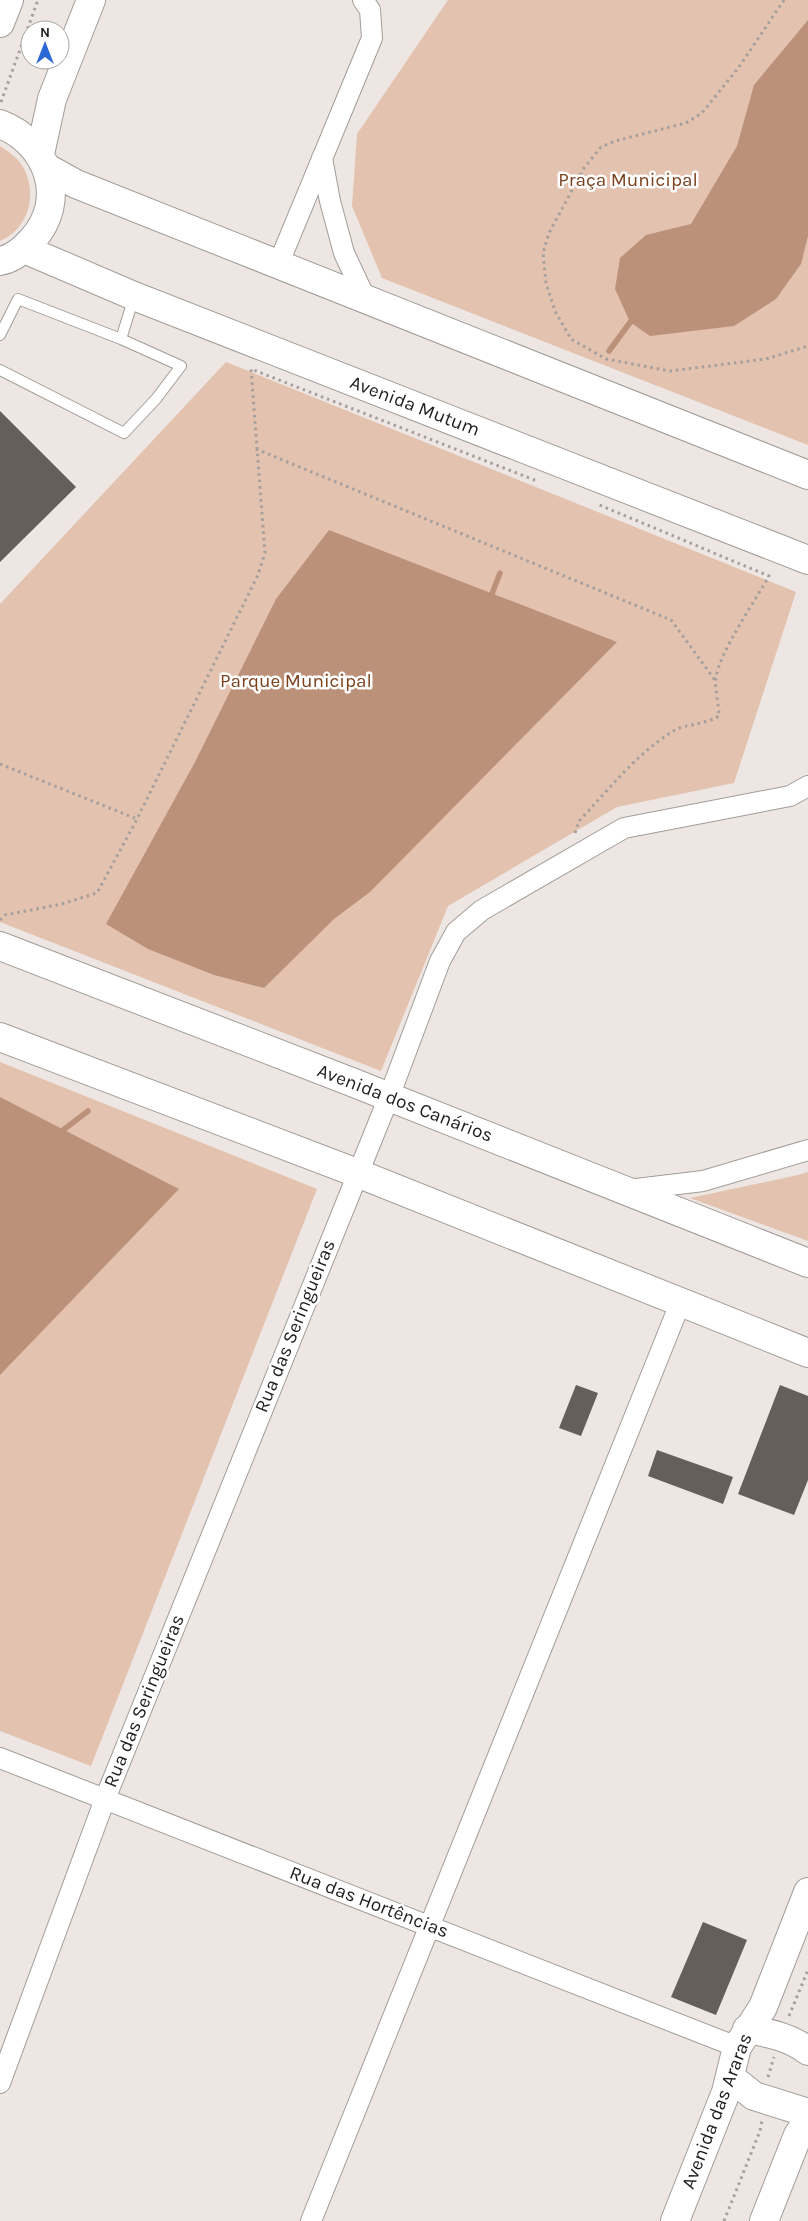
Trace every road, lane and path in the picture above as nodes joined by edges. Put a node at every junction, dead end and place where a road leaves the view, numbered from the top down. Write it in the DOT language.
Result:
graph roads {
  1 [pos="9,0"];
  2 [pos="38,0"];
  3 [pos="91,0"];
  4 [pos="363,0"];
  5 [pos="784,0"];
  6 [pos="0,22"];
  7 [pos="0,105"];
  8 [pos="0,124"];
  9 [pos="322,158"];
  10 [pos="43,161"];
  11 [pos="24,249"];
  12 [pos="0,261"];
  13 [pos="278,265"];
  14 [pos="134,296"];
  15 [pos="366,300"];
  16 [pos="0,335"];
  17 [pos="120,339"];
  18 [pos="808,346"];
  19 [pos="0,370"];
  20 [pos="256,450"];
  21 [pos="808,475"];
  22 [pos="540,482"];
  23 [pos="594,503"];
  24 [pos="808,560"];
  25 [pos="715,680"];
  26 [pos="0,764"];
  27 [pos="808,786"];
  28 [pos="137,819"];
  29 [pos="574,838"];
  30 [pos="0,920"];
  31 [pos="0,946"];
  32 [pos="0,1037"];
  33 [pos="389,1097"];
  34 [pos="808,1150"];
  35 [pos="357,1173"];
  36 [pos="626,1190"];
  37 [pos="808,1263"];
  38 [pos="681,1301"];
  39 [pos="808,1353"];
  40 [pos="0,1758"];
  41 [pos="105,1799"];
  42 [pos="808,1892"];
  43 [pos="428,1926"];
  44 [pos="742,2038"];
  45 [pos="808,2051"];
  46 [pos="730,2077"];
  47 [pos="0,2084"];
  48 [pos="808,2113"];
  49 [pos="808,2120"];
  50 [pos="311,2221"];
  51 [pos="674,2221"];
  52 [pos="764,2221"];
  1 -- 6 [label="street"];
  2 -- 7 [label="path"];
  3 -- 10 [label="street"];
  4 -- 9 [label="street"];
  5 -- 18 [label="path"];
  8 -- 10 [label="street"];
  9 -- 13 [label="street"];
  9 -- 15 [label="street"];
  10 -- 11 [label="street"];
  10 -- 13 [label="street"];
  11 -- 12 [label="street"];
  11 -- 14 [label="street, Avenida Mutum"];
  13 -- 15 [label="street"];
  14 -- 17 [label="lane"];
  14 -- 24 [label="street, Avenida Mutum"];
  15 -- 21 [label="street"];
  16 -- 17 [label="lane"];
  17 -- 19 [label="lane"];
  20 -- 22 [label="path"];
  20 -- 25 [label="path"];
  20 -- 28 [label="path"];
  23 -- 25 [label="path"];
  25 -- 29 [label="path"];
  26 -- 28 [label="path"];
  27 -- 33 [label="street, Rua das Seringueiras"];
  28 -- 30 [label="path"];
  31 -- 33 [label="street, Avenida dos Canários"];
  32 -- 35 [label="street"];
  33 -- 35 [label="street, Rua das Seringueiras"];
  33 -- 36 [label="street, Avenida dos Canários"];
  34 -- 36 [label="street"];
  35 -- 38 [label="street"];
  35 -- 41 [label="street, Rua das Seringueiras"];
  36 -- 37 [label="street, Avenida dos Canários"];
  38 -- 39 [label="street"];
  38 -- 43 [label="street"];
  40 -- 41 [label="street, Rua das Hortências"];
  41 -- 43 [label="street, Rua das Hortências"];
  41 -- 47 [label="street, Rua das Seringueiras"];
  42 -- 44 [label="street, Avenida das Araras"];
  43 -- 44 [label="street, Rua das Hortências"];
  43 -- 50 [label="street"];
  44 -- 45 [label="street"];
  44 -- 46 [label="street, Avenida das Araras"];
  46 -- 48 [label="street"];
  46 -- 51 [label="street, Avenida das Araras"];
  49 -- 52 [label="street"];
}
